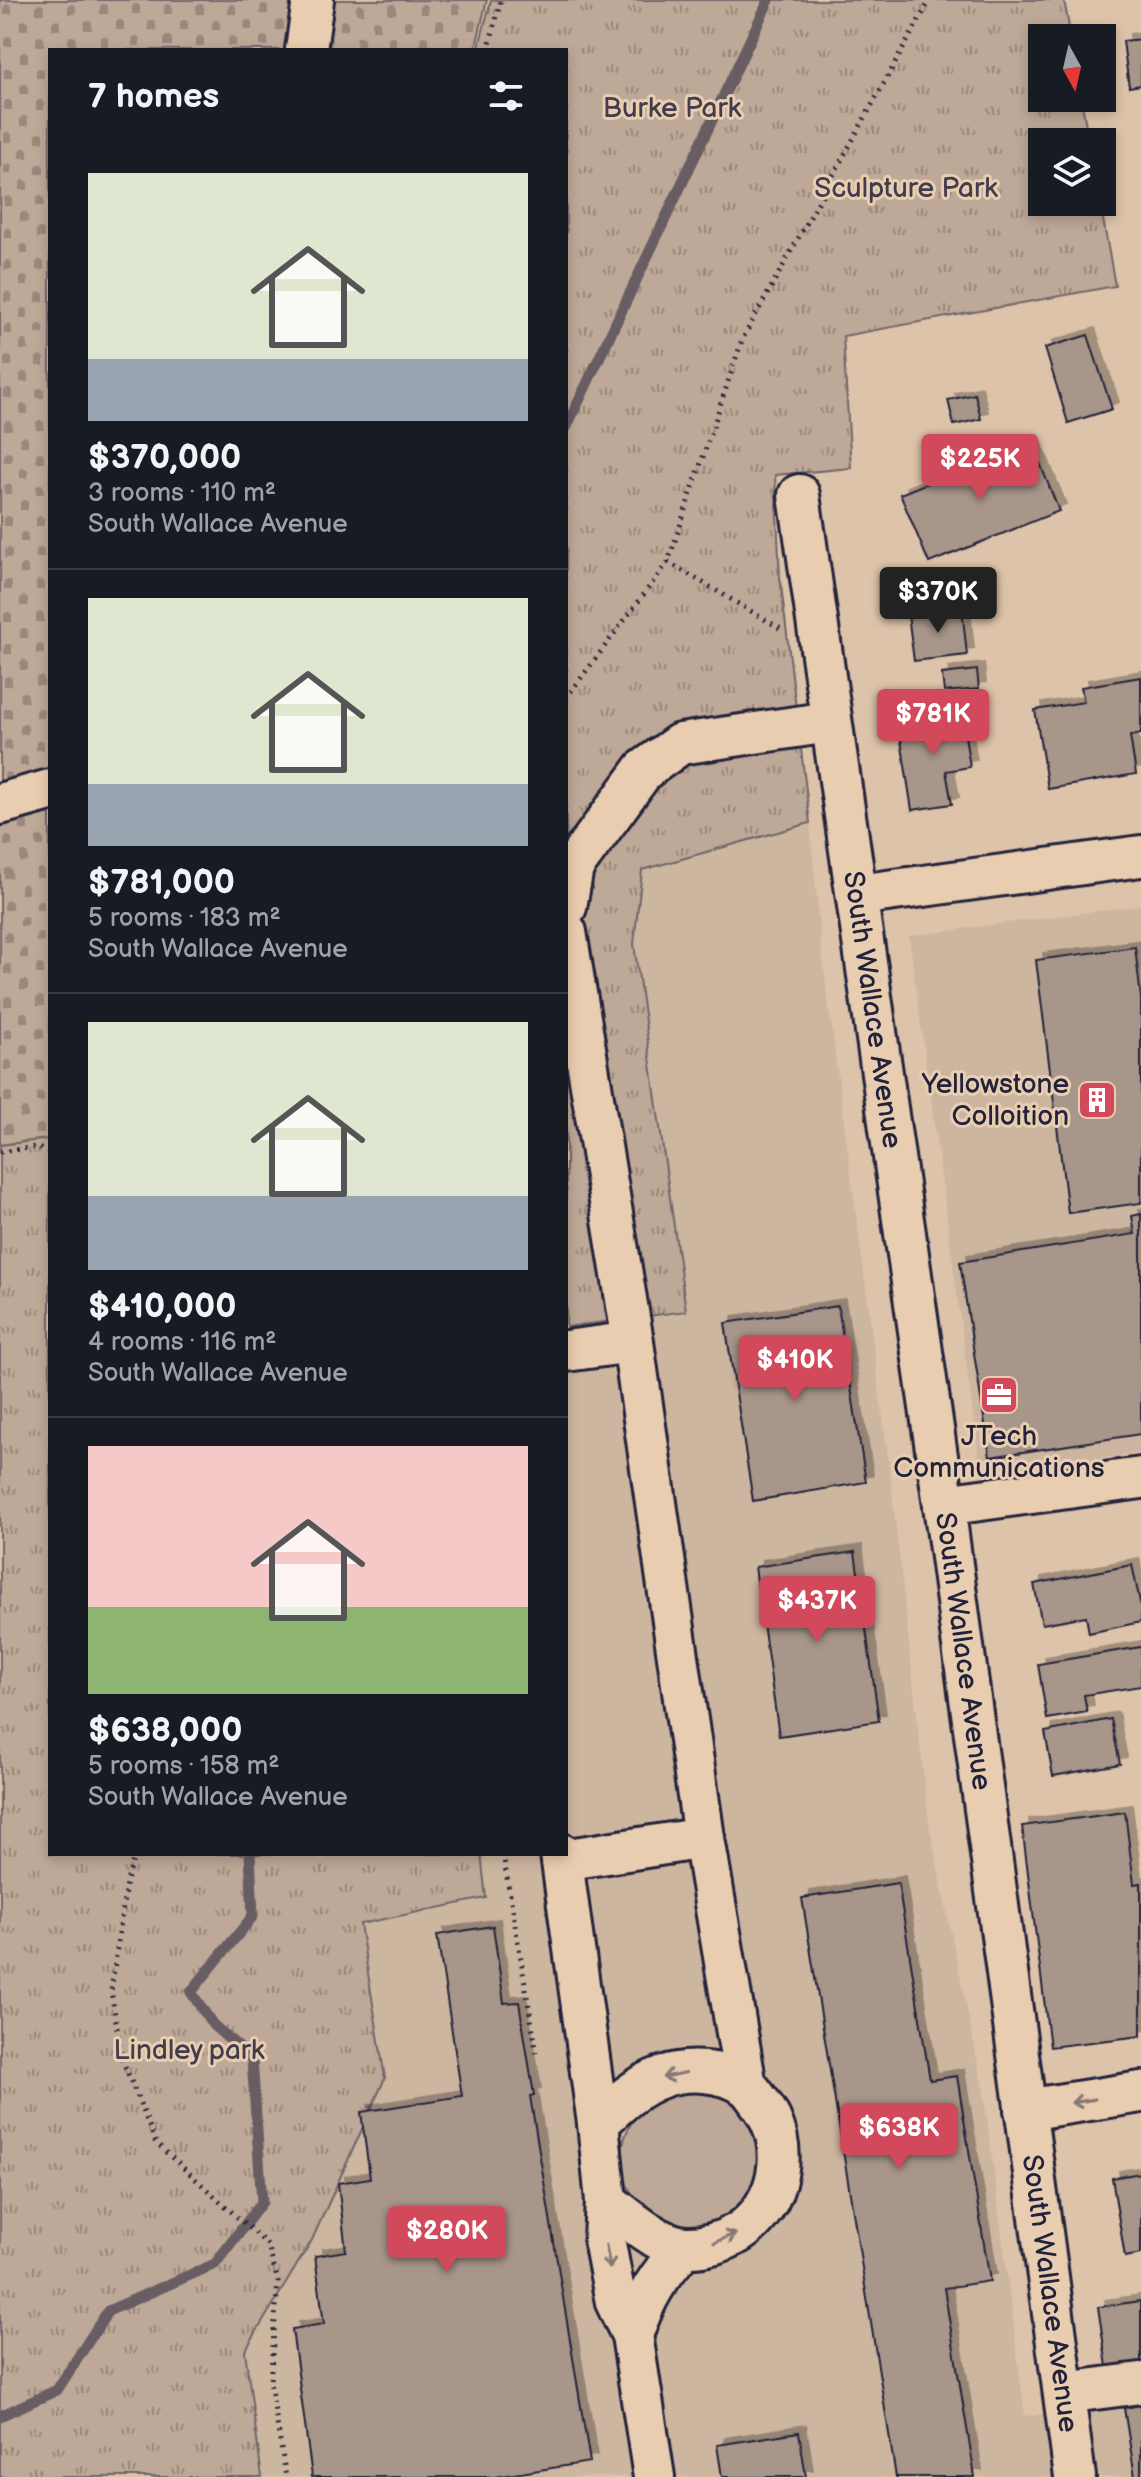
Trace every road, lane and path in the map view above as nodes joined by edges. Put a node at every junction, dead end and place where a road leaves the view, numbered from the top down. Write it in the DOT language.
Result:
graph roads {
  1 [pos="313,0"];
  2 [pos="501,0"];
  3 [pos="930,0"];
  4 [pos="306,48"];
  5 [pos="489,48"];
  6 [pos="799,495"];
  7 [pos="668,562"];
  8 [pos="821,653"];
  9 [pos="568,695"];
  10 [pos="830,722"];
  11 [pos="48,791"];
  12 [pos="0,804"];
  13 [pos="1141,856"];
  14 [pos="858,895"];
  15 [pos="568,896"];
  16 [pos="568,944"];
  17 [pos="0,1152"];
  18 [pos="48,1152"];
  19 [pos="633,1342"];
  20 [pos="568,1351"];
  21 [pos="1141,1478"];
  22 [pos="944,1505"];
  23 [pos="704,1838"];
  24 [pos="134,1856"];
  25 [pos="503,1856"];
  26 [pos="562,1857"];
  27 [pos="537,2054"];
  28 [pos="746,2086"];
  29 [pos="1141,2092"];
  30 [pos="1025,2110"];
  31 [pos="598,2123"];
  32 [pos="606,2201"];
  33 [pos="684,2247"];
  34 [pos="632,2335"];
  35 [pos="1141,2383"];
  36 [pos="1064,2393"];
  37 [pos="286,2477"];
  38 [pos="654,2477"];
  39 [pos="1075,2477"];
  1 -- 4 [label="street"];
  2 -- 5 [label="path"];
  3 -- 7 [label="path"];
  6 -- 8 [label="street, South Wallace Avenue"];
  7 -- 8 [label="path"];
  7 -- 9 [label="path"];
  8 -- 10 [label="street, South Wallace Avenue"];
  10 -- 14 [label="street, South Wallace Avenue"];
  10 -- 15 [label="street"];
  11 -- 12 [label="street"];
  13 -- 14 [label="street"];
  14 -- 22 [label="street, South Wallace Avenue"];
  16 -- 19 [label="street"];
  17 -- 18 [label="path"];
  19 -- 20 [label="street"];
  19 -- 23 [label="street"];
  21 -- 22 [label="street"];
  22 -- 30 [label="street, South Wallace Avenue"];
  23 -- 26 [label="street"];
  23 -- 28 [label="street"];
  24 -- 37 [label="path"];
  25 -- 27 [label="path"];
  26 -- 31 [label="street"];
  28 -- 31 [label="street, one-way"];
  33 -- 28 [label="street, one-way"];
  29 -- 30 [label="street, one-way"];
  30 -- 36 [label="street, South Wallace Avenue"];
  31 -- 32 [label="street"];
  32 -- 33 [label="street"];
  32 -- 34 [label="street, one-way"];
  33 -- 34 [label="street"];
  34 -- 38 [label="street"];
  35 -- 36 [label="street"];
  36 -- 39 [label="street, South Wallace Avenue"];
}
